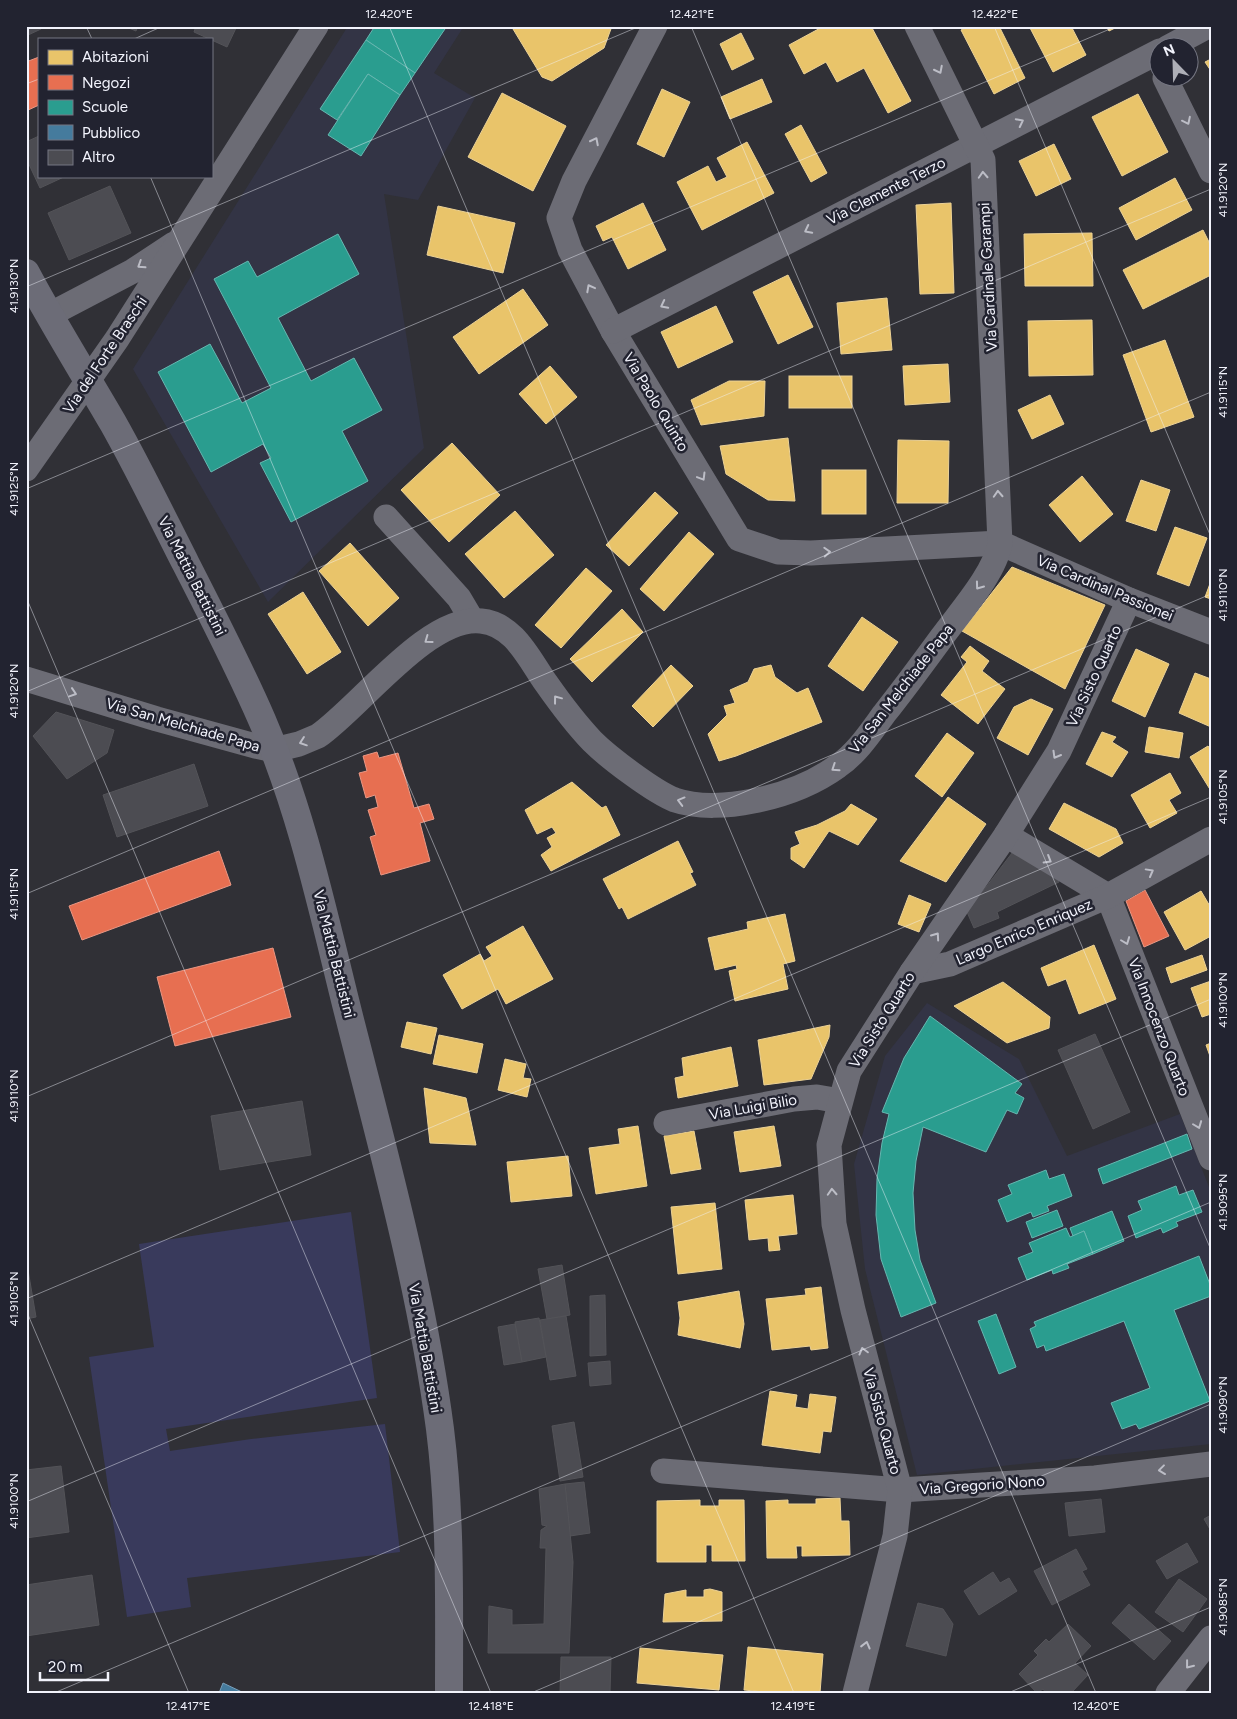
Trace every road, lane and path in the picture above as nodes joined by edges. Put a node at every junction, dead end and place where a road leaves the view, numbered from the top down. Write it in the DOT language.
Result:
graph roads {
  1 [pos="316,26"];
  2 [pos="655,26"];
  3 [pos="917,26"];
  4 [pos="1208,26"];
  5 [pos="1187,38"];
  6 [pos="1150,59"];
  7 [pos="1170,88"];
  8 [pos="976,144"];
  9 [pos="1211,171"];
  10 [pos="182,239"];
  11 [pos="26,272"];
  12 [pos="49,315"];
  13 [pos="613,331"];
  14 [pos="89,381"];
  15 [pos="26,469"];
  16 [pos="386,517"];
  17 [pos="1000,543"];
  18 [pos="1130,600"];
  19 [pos="472,620"];
  20 [pos="1211,632"];
  21 [pos="26,679"];
  22 [pos="274,750"];
  23 [pos="1006,835"];
  24 [pos="1211,839"];
  25 [pos="1108,896"];
  26 [pos="912,972"];
  27 [pos="840,1101"];
  28 [pos="666,1123"];
  29 [pos="1211,1158"];
  30 [pos="1211,1464"];
  31 [pos="663,1470"];
  32 [pos="900,1490"];
  33 [pos="1211,1638"];
  34 [pos="449,1693"];
  35 [pos="855,1693"];
  36 [pos="1168,1693"];
  1 -- 10 [label="street, Via del Forte Braschi"];
  13 -- 2 [label="street, Via Paolo Quinto, one-way"];
  3 -- 8 [label="street, Via Cardinale Garampi, one-way"];
  4 -- 5 [label="street, Via Clemente Terzo"];
  8 -- 6 [label="street, Via Clemente Terzo, one-way"];
  7 -- 9 [label="street, one-way"];
  8 -- 13 [label="street, Via Clemente Terzo, one-way"];
  17 -- 8 [label="street, Via Cardinale Garampi, one-way"];
  10 -- 12 [label="street, Via del Forte Braschi, one-way"];
  10 -- 14 [label="street, Via del Forte Braschi"];
  11 -- 12 [label="main road, Via Mattia Battistini"];
  12 -- 14 [label="main road, Via Mattia Battistini"];
  13 -- 17 [label="street, Via Paolo Quinto, one-way"];
  14 -- 15 [label="street, Via del Forte Braschi"];
  14 -- 22 [label="main road, Via Mattia Battistini"];
  16 -- 19 [label="street"];
  17 -- 18 [label="street, Via Cardinal Passionei"];
  17 -- 19 [label="street, Via San Melchiade Papa, one-way"];
  18 -- 20 [label="street, Via Cardinal Passionei"];
  18 -- 23 [label="street, Via Sisto Quarto, one-way"];
  19 -- 22 [label="street, Via San Melchiade Papa, one-way"];
  21 -- 22 [label="street, Via San Melchiade Papa, one-way"];
  22 -- 34 [label="main road, Via Mattia Battistini"];
  23 -- 25 [label="street, Largo Enrico Enriquez, one-way"];
  26 -- 23 [label="street, Via Sisto Quarto, one-way"];
  25 -- 24 [label="street, one-way"];
  25 -- 26 [label="street, Largo Enrico Enriquez"];
  25 -- 29 [label="street, Via Innocenzo Quarto, one-way"];
  26 -- 27 [label="street, Via Sisto Quarto"];
  27 -- 28 [label="street, Via Luigi Bilio"];
  32 -- 27 [label="street, Via Sisto Quarto, one-way"];
  30 -- 32 [label="street, Via Gregorio Nono, one-way"];
  31 -- 32 [label="street, Via Gregorio Nono"];
  35 -- 32 [label="street, Via Sisto Quarto, one-way"];
  33 -- 36 [label="street, one-way"];
}
